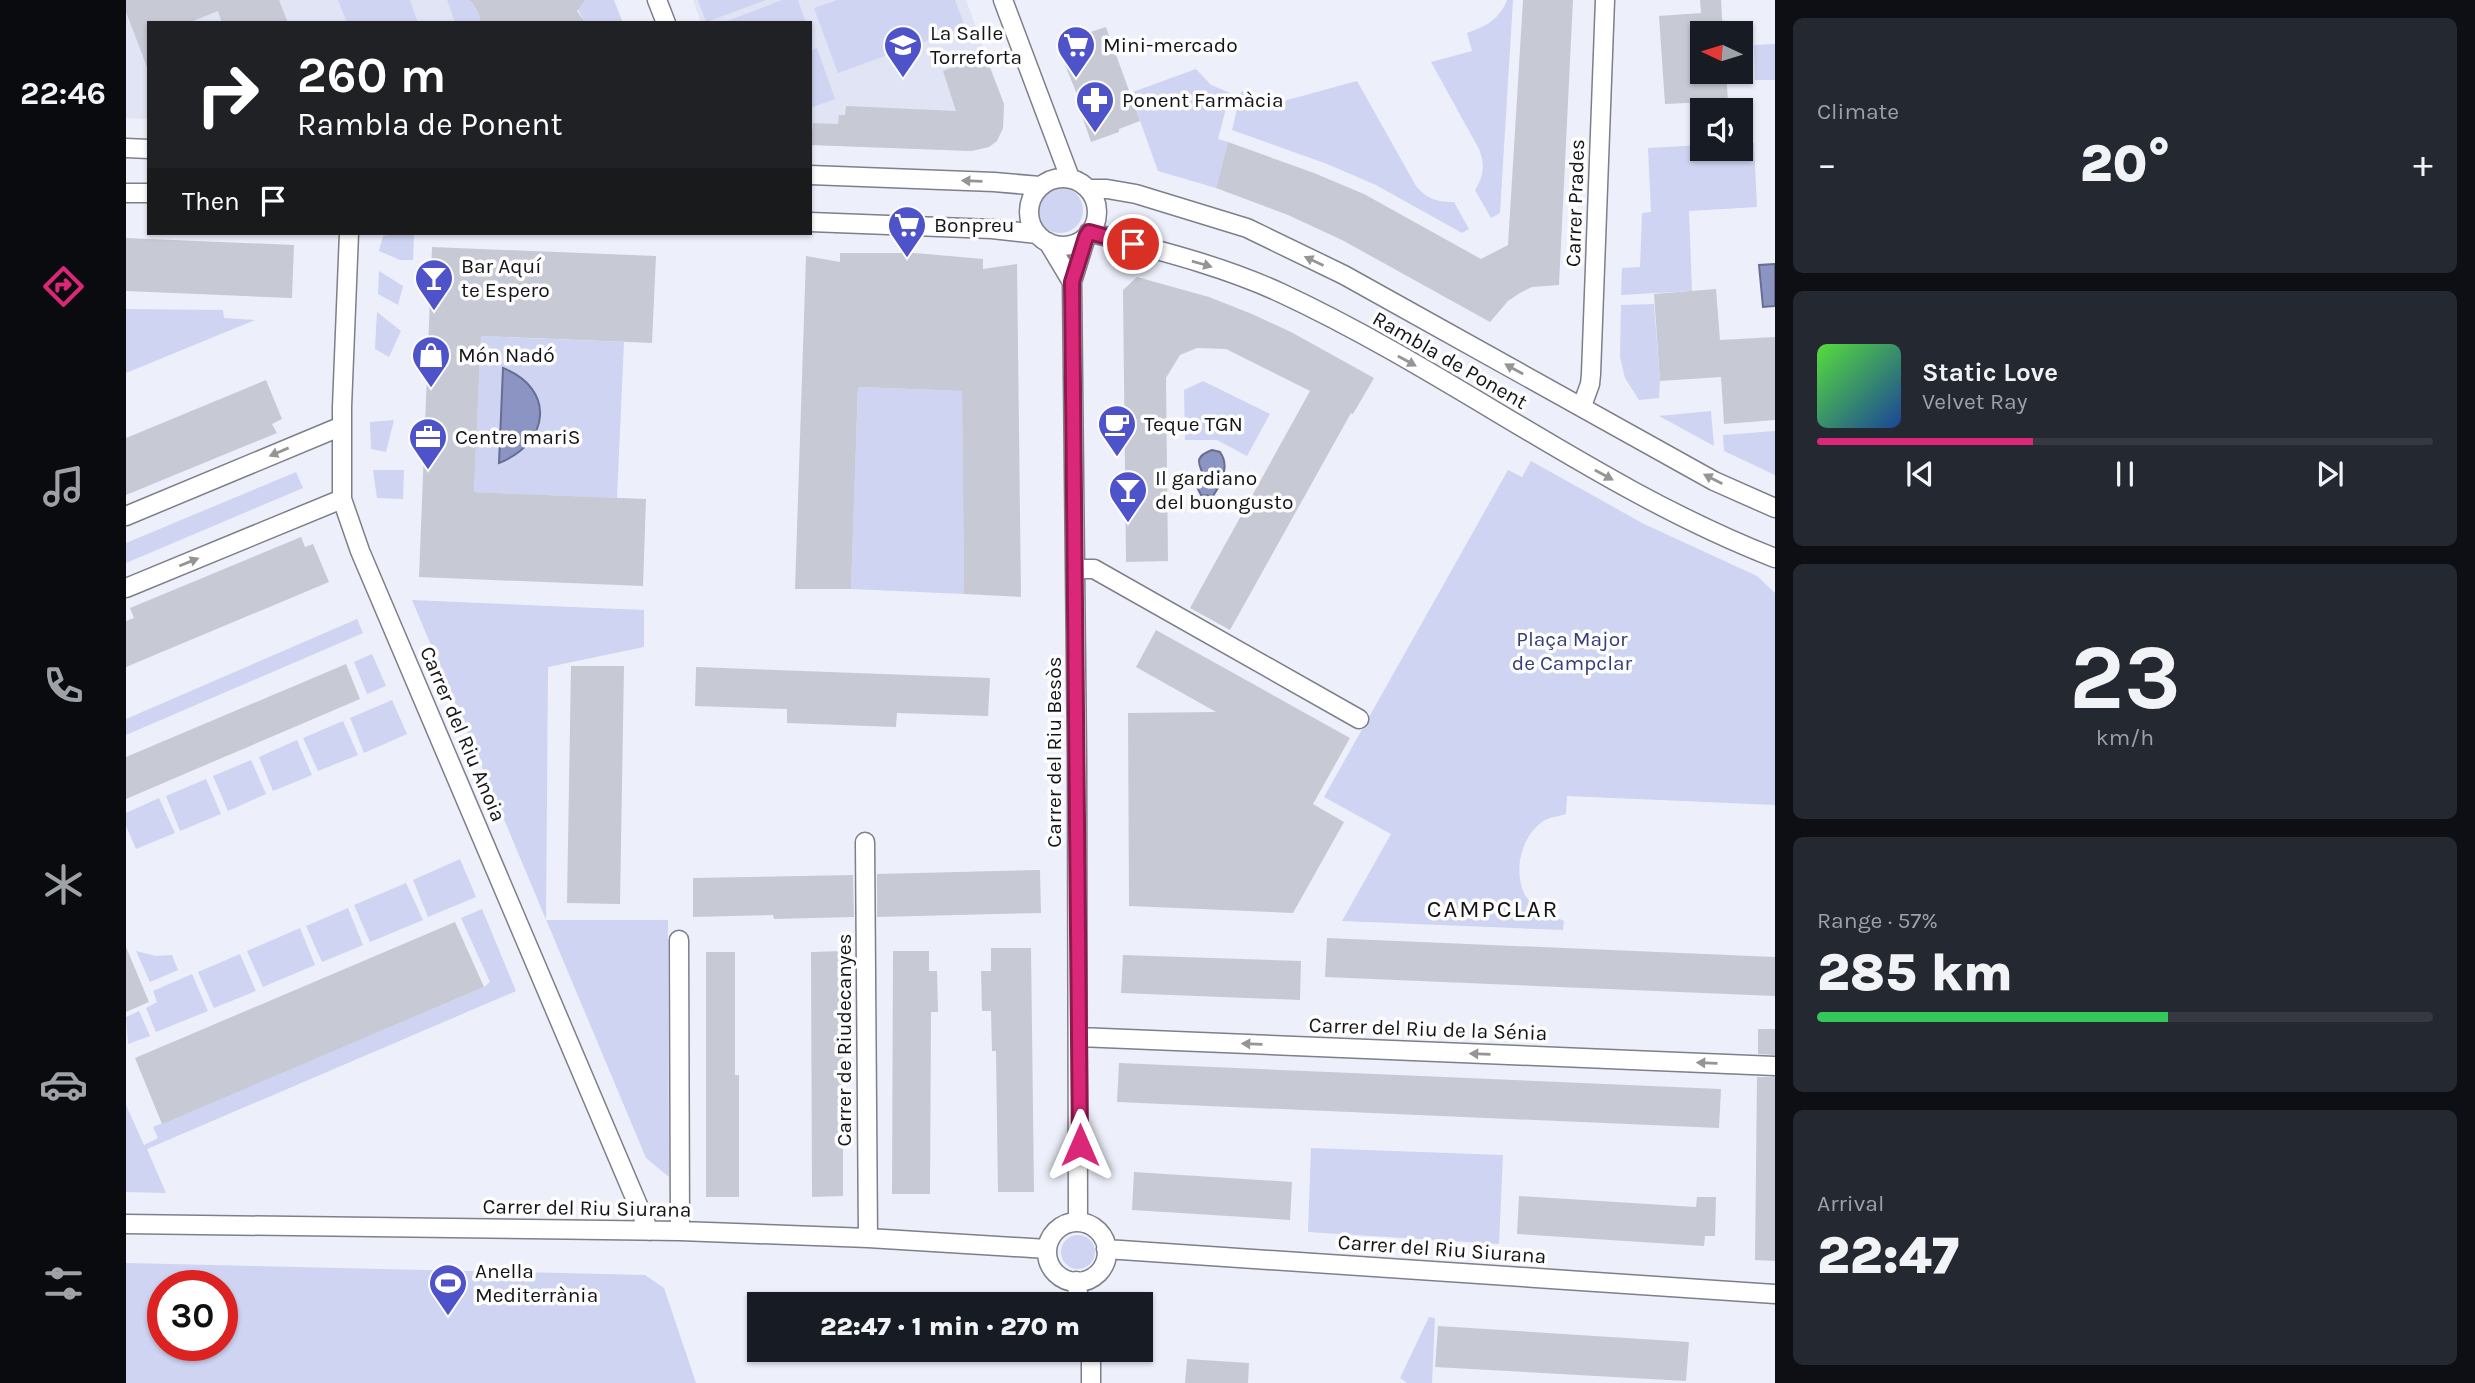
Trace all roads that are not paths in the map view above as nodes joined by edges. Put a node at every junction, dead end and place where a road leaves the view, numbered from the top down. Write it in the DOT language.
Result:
graph roads {
  1 [pos="657,0"];
  2 [pos="1003,0"];
  3 [pos="1605,0"];
  4 [pos="665,21"];
  5 [pos="126,148"];
  6 [pos="147,149"];
  7 [pos="812,175"];
  8 [pos="1054,181"];
  9 [pos="1088,189"];
  10 [pos="126,193"];
  11 [pos="147,193"];
  12 [pos="812,222"];
  13 [pos="349,235"];
  14 [pos="1087,235"];
  15 [pos="1043,238"];
  16 [pos="1072,282"];
  17 [pos="1582,406"];
  18 [pos="342,426"];
  19 [pos="342,499"];
  20 [pos="1775,508"];
  21 [pos="126,516"];
  22 [pos="1775,558"];
  23 [pos="1075,569"];
  24 [pos="126,587"];
  25 [pos="1359,719"];
  26 [pos="866,842"];
  27 [pos="679,940"];
  28 [pos="1079,1037"];
  29 [pos="1775,1066"];
  30 [pos="1078,1222"];
  31 [pos="126,1224"];
  32 [pos="649,1231"];
  33 [pos="680,1231"];
  34 [pos="868,1238"];
  35 [pos="1047,1249"];
  36 [pos="1106,1249"];
  37 [pos="1076,1281"];
  38 [pos="1078,1292"];
  39 [pos="1775,1294"];
  40 [pos="1091,1362"];
  41 [pos="1091,1383"];
  1 -- 4 [label="street"];
  2 -- 8 [label="street"];
  3 -- 17 [label="street, Carrer Prades"];
  5 -- 6 [label="street"];
  8 -- 7 [label="street, one-way"];
  8 -- 9 [label="street"];
  8 -- 15 [label="street"];
  9 -- 14 [label="street"];
  17 -- 9 [label="street, Rambla de Ponent, one-way"];
  10 -- 11 [label="street"];
  12 -- 15 [label="street"];
  13 -- 18 [label="street, Carrer del Riu Anoia"];
  14 -- 15 [label="street"];
  14 -- 16 [label="street, Carrer del Riu Besòs"];
  14 -- 22 [label="street, Rambla de Ponent, one-way"];
  15 -- 16 [label="street"];
  16 -- 23 [label="street, Carrer del Riu Besòs"];
  20 -- 17 [label="street, Rambla de Ponent, one-way"];
  18 -- 19 [label="street, Carrer del Riu Anoia"];
  18 -- 21 [label="street, one-way"];
  24 -- 19 [label="street, one-way"];
  19 -- 32 [label="street, Carrer del Riu Anoia"];
  23 -- 25 [label="street"];
  23 -- 28 [label="street, Carrer del Riu Besòs"];
  26 -- 34 [label="street, Carrer de Riudecanyes"];
  27 -- 33 [label="street"];
  29 -- 28 [label="street, Carrer del Riu de la Sénia, one-way"];
  28 -- 30 [label="street, Carrer del Riu Besòs"];
  30 -- 35 [label="street"];
  30 -- 36 [label="street"];
  31 -- 32 [label="street, Carrer del Riu Siurana"];
  32 -- 33 [label="street, Carrer del Riu Siurana"];
  33 -- 34 [label="street, Carrer del Riu Siurana"];
  34 -- 35 [label="street, Carrer del Riu Siurana"];
  35 -- 37 [label="street"];
  36 -- 37 [label="street"];
  36 -- 39 [label="street, Carrer del Riu Siurana"];
  37 -- 38 [label="street"];
  40 -- 41 [label="street"];
}
